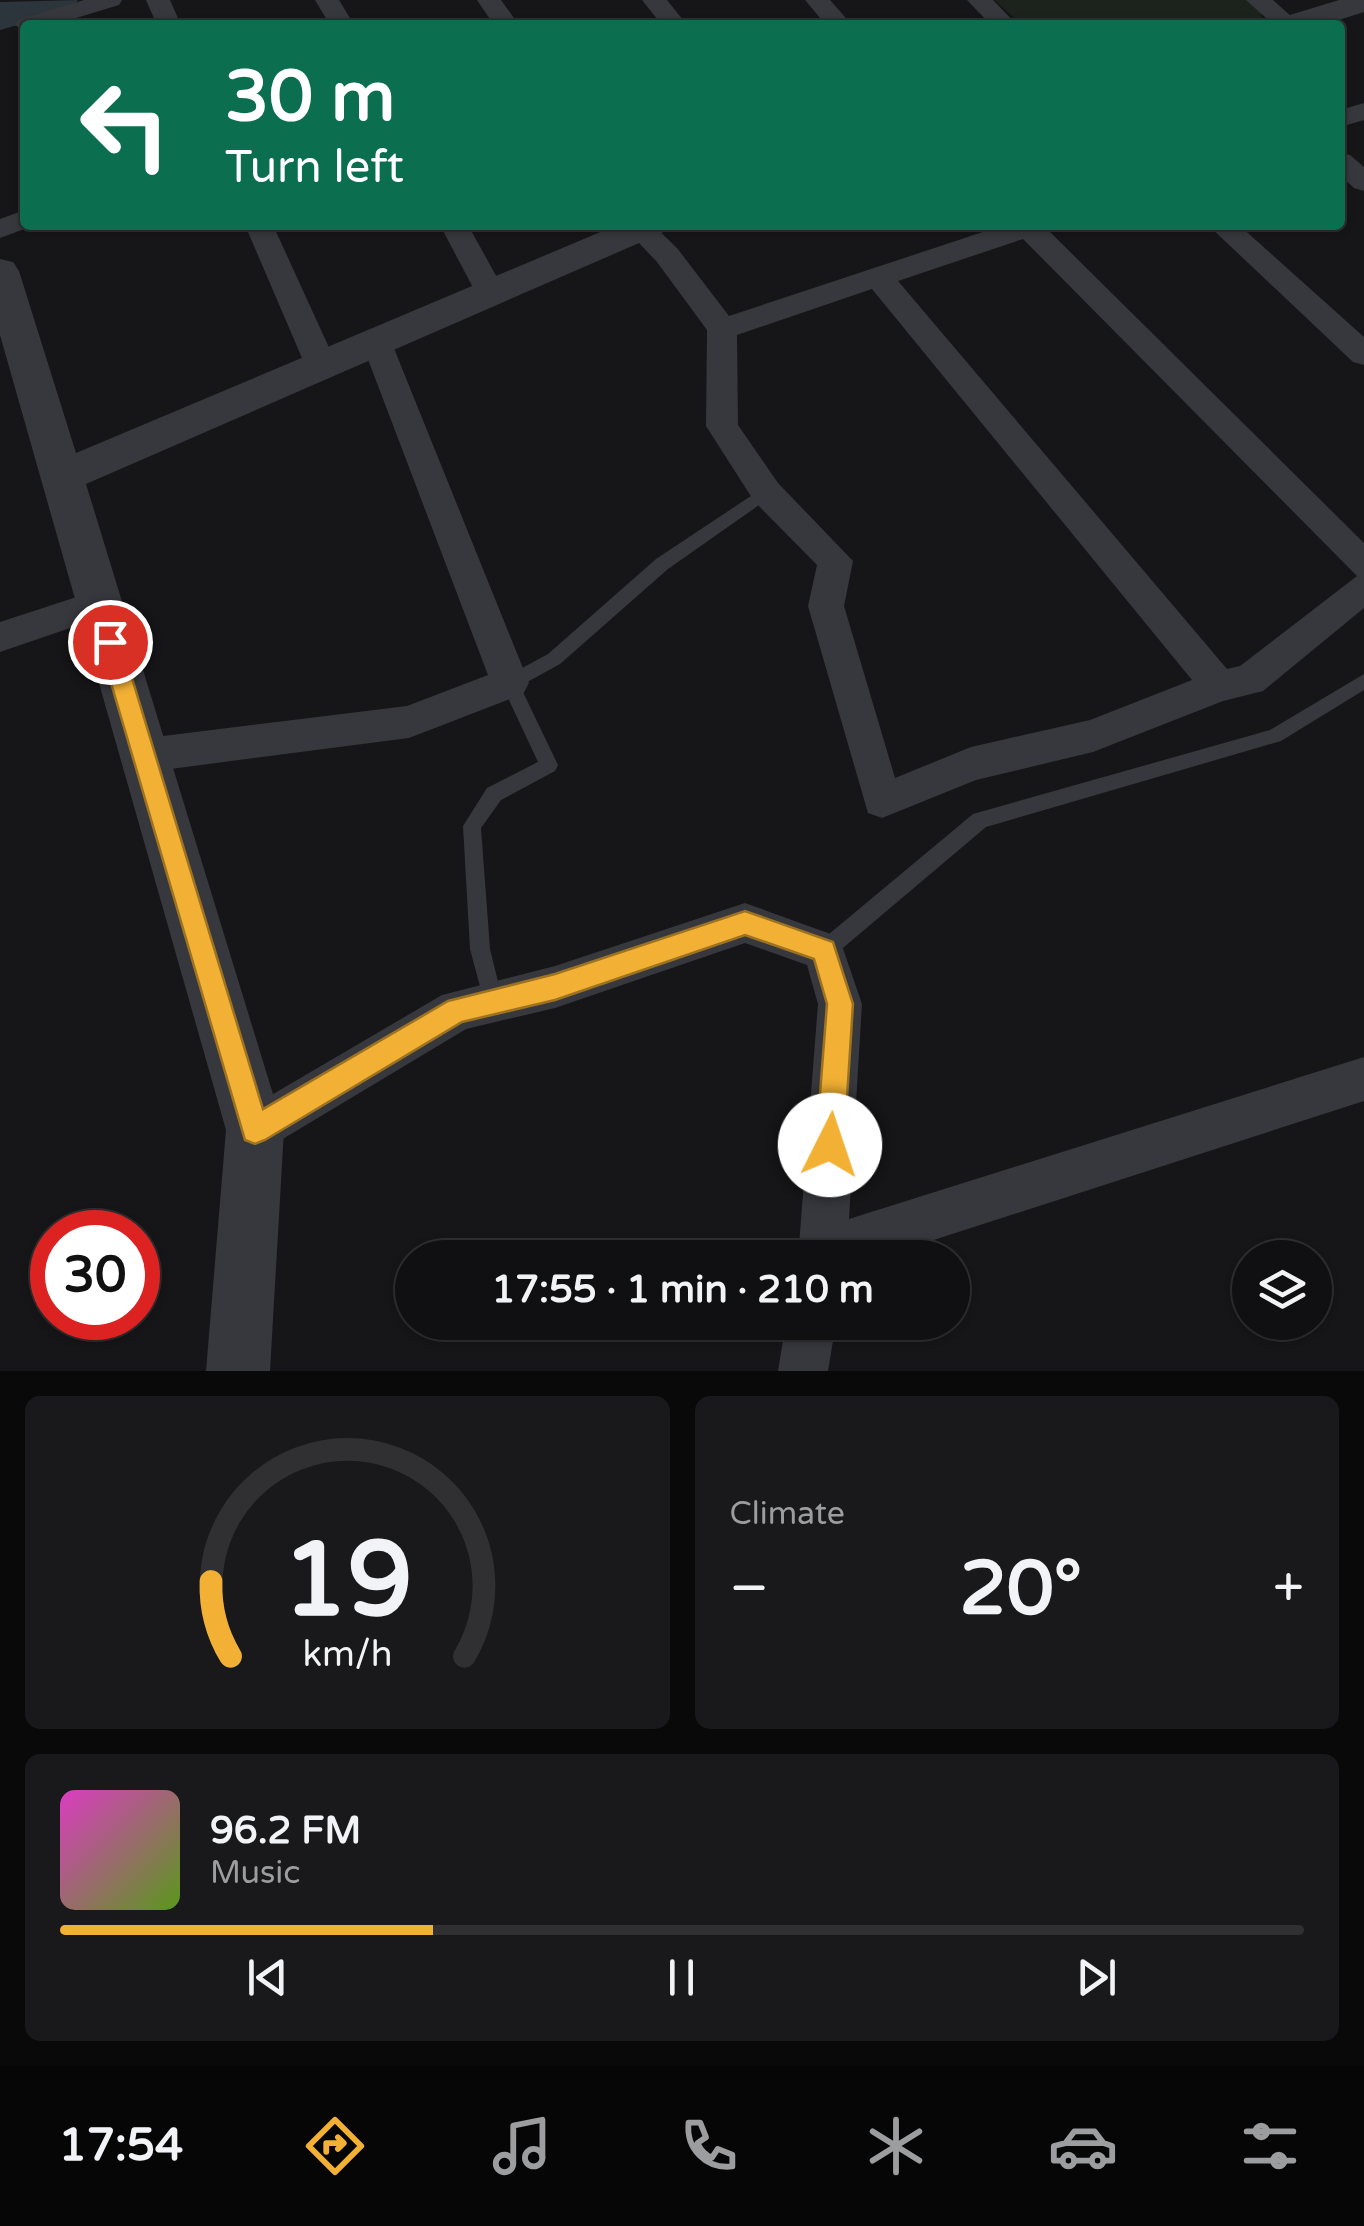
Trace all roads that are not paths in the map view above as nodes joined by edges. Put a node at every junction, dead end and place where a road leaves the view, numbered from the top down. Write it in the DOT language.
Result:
graph roads {
  1 [pos="110,0"];
  2 [pos="654,0"];
  3 [pos="817,0"];
  4 [pos="1258,0"];
  5 [pos="1364,2"];
  6 [pos="43,20"];
  7 [pos="671,20"];
  8 [pos="835,20"];
  9 [pos="1284,20"];
  10 [pos="1306,20"];
  11 [pos="261,230"];
  12 [pos="457,230"];
  13 [pos="632,230"];
  14 [pos="645,230"];
  15 [pos="1019,230"];
  16 [pos="1035,230"];
  17 [pos="1228,230"];
  18 [pos="0,271"];
  19 [pos="878,276"];
  20 [pos="490,292"];
  21 [pos="722,329"];
  22 [pos="376,341"];
  23 [pos="1364,354"];
  24 [pos="321,364"];
  25 [pos="62,477"];
  26 [pos="766,492"];
  27 [pos="1364,564"];
  28 [pos="1364,588"];
  29 [pos="98,604"];
  30 [pos="0,637"];
  31 [pos="1364,682"];
  32 [pos="510,683"];
  33 [pos="1218,686"];
  34 [pos="147,755"];
  35 [pos="824,950"];
  36 [pos="493,1002"];
  37 [pos="1364,1079"];
  38 [pos="255,1130"];
  39 [pos="824,1240"];
  40 [pos="866,1240"];
  41 [pos="808,1340"];
  42 [pos="238,1371"];
  43 [pos="802,1371"];
  1 -- 6 [label="street"];
  2 -- 7 [label="street"];
  3 -- 8 [label="street"];
  4 -- 9 [label="street"];
  5 -- 10 [label="street"];
  11 -- 24 [label="street"];
  12 -- 20 [label="street"];
  13 -- 20 [label="street"];
  14 -- 21 [label="street"];
  15 -- 19 [label="street"];
  16 -- 27 [label="street"];
  17 -- 23 [label="street"];
  18 -- 25 [label="street"];
  19 -- 21 [label="street"];
  19 -- 33 [label="street"];
  20 -- 22 [label="street"];
  21 -- 26 [label="street"];
  22 -- 24 [label="street"];
  22 -- 32 [label="street"];
  24 -- 25 [label="street"];
  25 -- 29 [label="street"];
  26 -- 32 [label="lane"];
  26 -- 33 [label="street"];
  28 -- 33 [label="street"];
  29 -- 30 [label="street"];
  29 -- 34 [label="street"];
  31 -- 35 [label="lane"];
  32 -- 34 [label="street"];
  32 -- 36 [label="lane"];
  34 -- 38 [label="street"];
  35 -- 36 [label="street"];
  35 -- 39 [label="street"];
  36 -- 38 [label="street"];
  37 -- 40 [label="street"];
  38 -- 42 [label="street"];
  41 -- 43 [label="street"];
}
